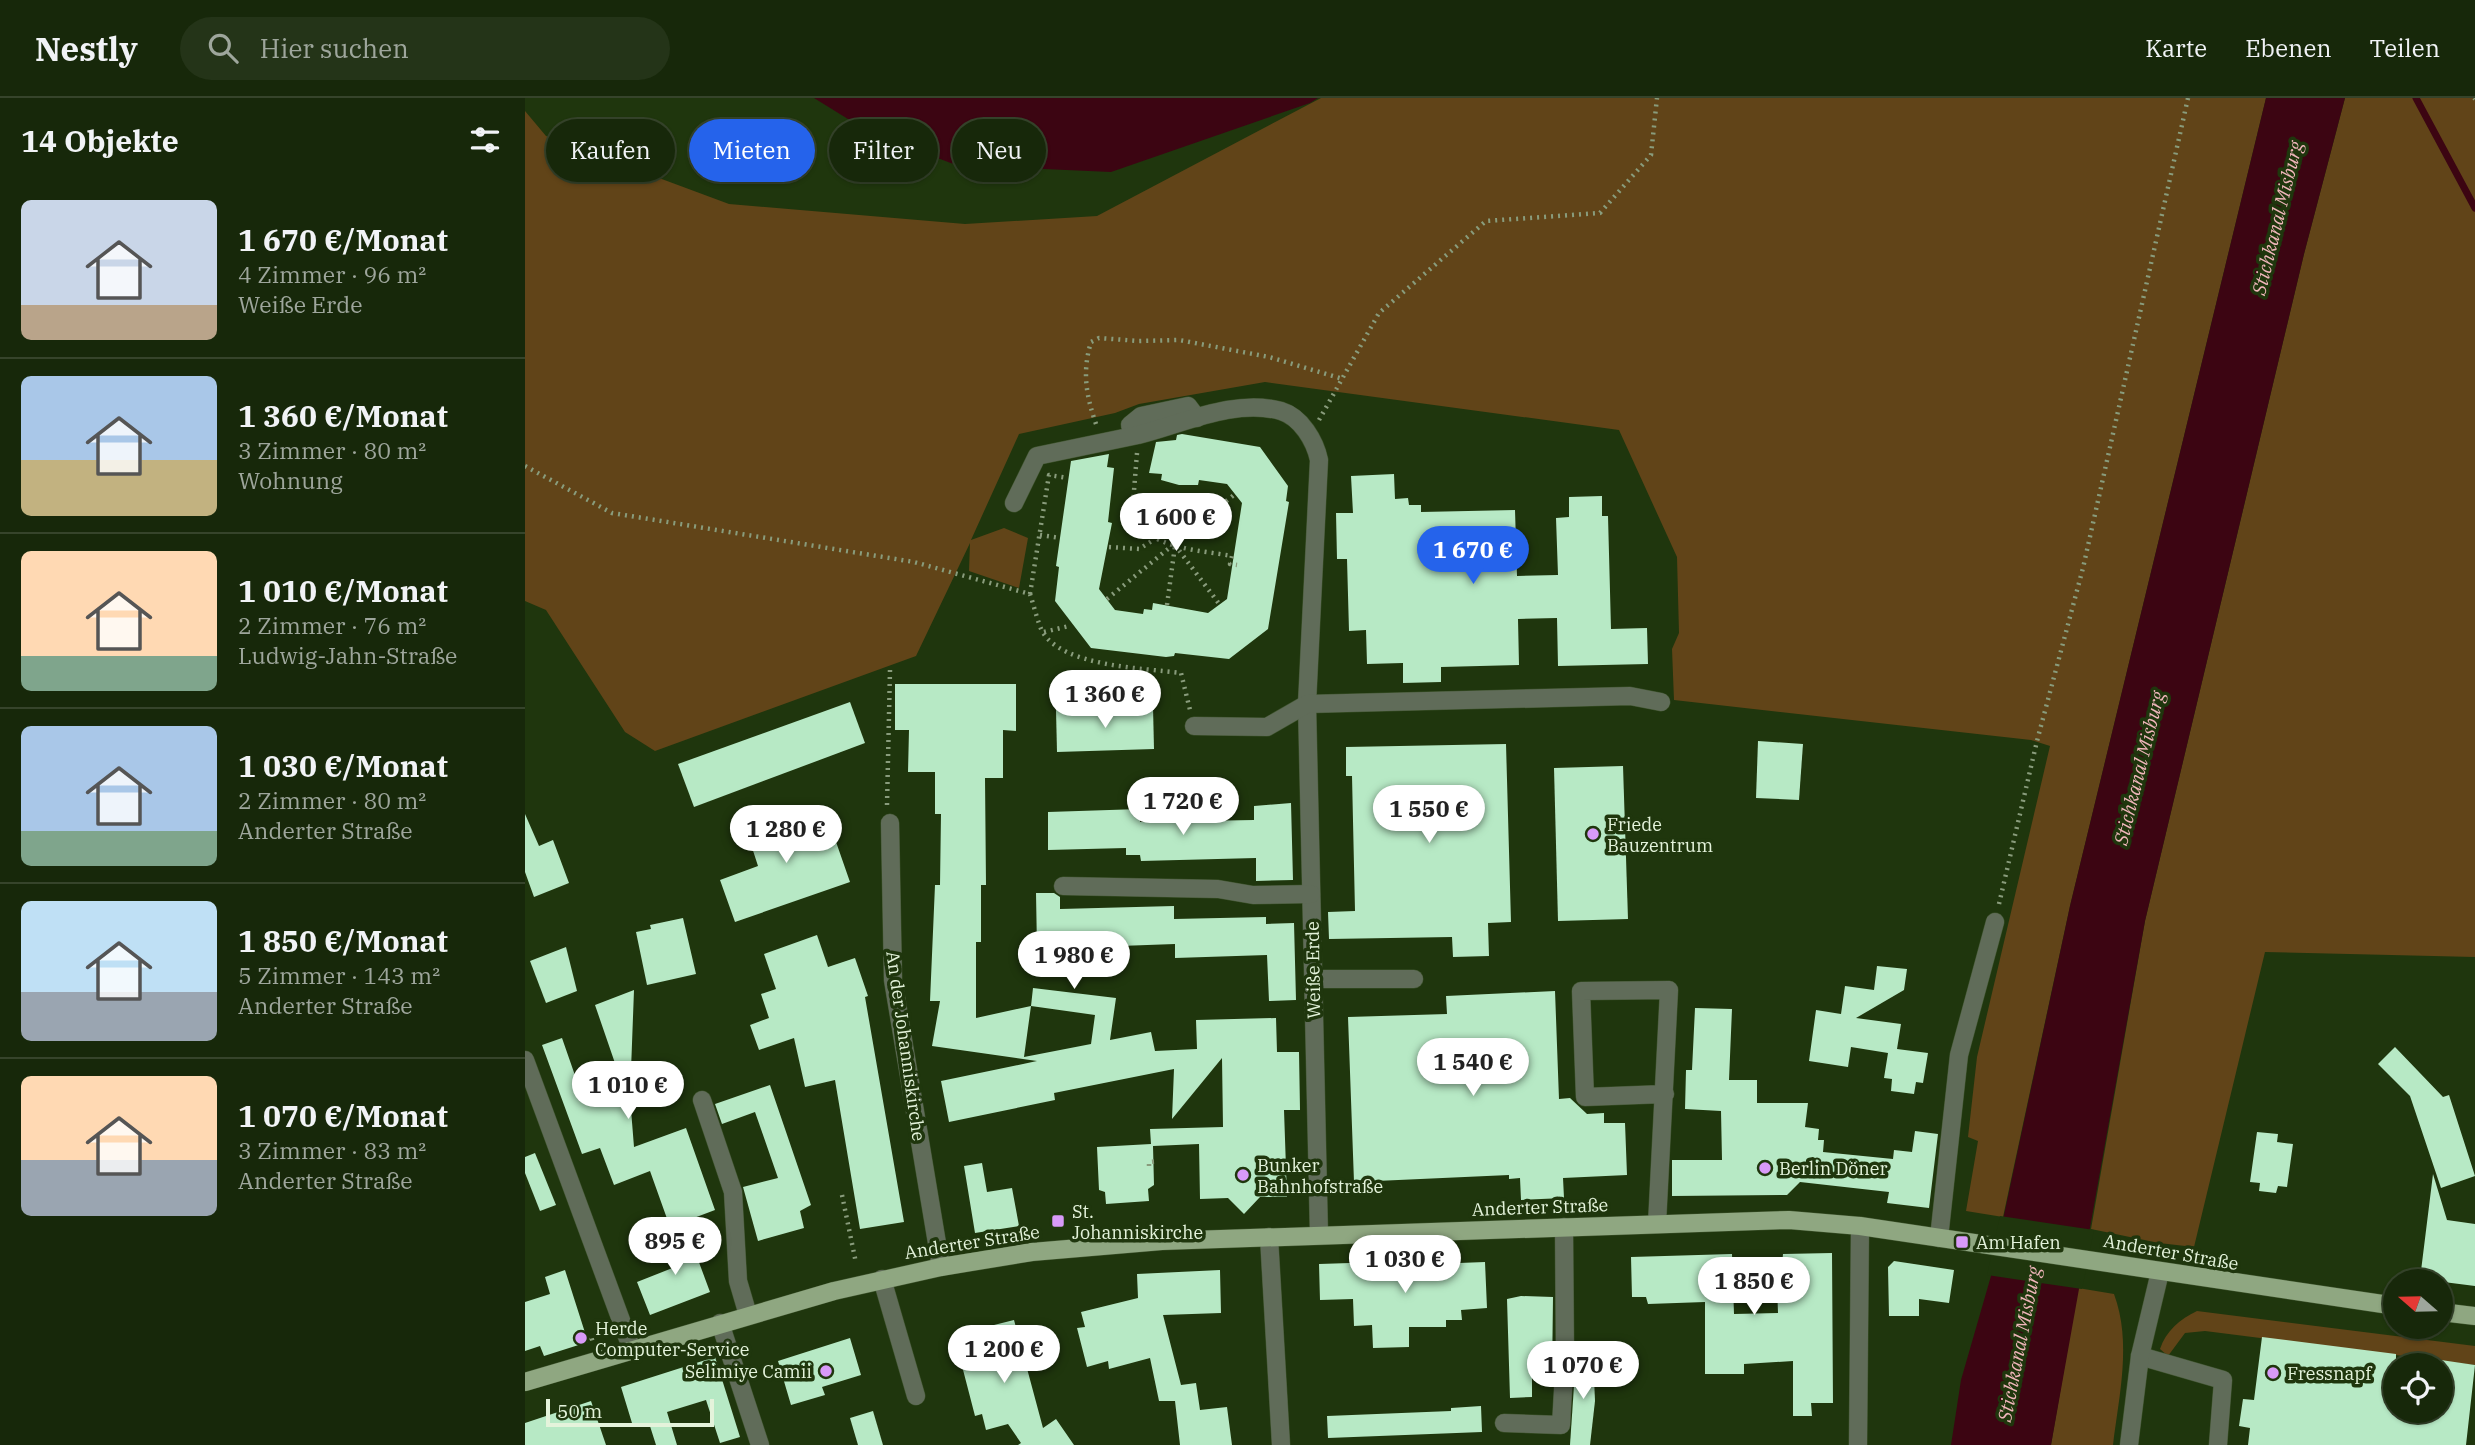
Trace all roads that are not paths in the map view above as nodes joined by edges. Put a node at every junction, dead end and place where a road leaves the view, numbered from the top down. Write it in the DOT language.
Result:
graph roads {
  1 [pos="1014,503"];
  2 [pos="1661,702"];
  3 [pos="1307,704"];
  4 [pos="1194,726"];
  5 [pos="890,823"];
  6 [pos="1063,886"];
  7 [pos="1311,894"];
  8 [pos="1995,922"];
  9 [pos="1313,979"];
  10 [pos="1414,979"];
  11 [pos="525,1060"];
  12 [pos="1665,1094"];
  13 [pos="702,1100"];
  14 [pos="1657,1224"];
  15 [pos="1860,1226"];
  16 [pos="1564,1227"];
  17 [pos="1319,1235"];
  18 [pos="1269,1237"];
  19 [pos="1939,1238"];
  20 [pos="941,1267"];
  21 [pos="2160,1272"];
  22 [pos="882,1279"];
  23 [pos="2383,1304"];
  24 [pos="2453,1313"];
  25 [pos="748,1315"];
  26 [pos="2475,1316"];
  27 [pos="720,1324"];
  28 [pos="632,1350"];
  29 [pos="2140,1356"];
  30 [pos="525,1382"];
  31 [pos="916,1396"];
  32 [pos="1504,1423"];
  33 [pos="760,1445"];
  34 [pos="1281,1445"];
  35 [pos="1858,1445"];
  36 [pos="2129,1445"];
  37 [pos="2218,1445"];
  1 -- 3 [label="street, Weiße Erde"];
  2 -- 3 [label="street"];
  3 -- 4 [label="street"];
  3 -- 7 [label="street, Weiße Erde"];
  5 -- 20 [label="street, An der Johanniskirche"];
  6 -- 7 [label="street"];
  7 -- 9 [label="street, Weiße Erde"];
  8 -- 19 [label="street"];
  9 -- 10 [label="street"];
  9 -- 17 [label="street, Weiße Erde"];
  11 -- 28 [label="street"];
  12 -- 12 [label="street"];
  12 -- 14 [label="street"];
  13 -- 25 [label="street"];
  14 -- 15 [label="main road, Anderter Straße"];
  14 -- 16 [label="main road, Anderter Straße"];
  15 -- 19 [label="main road, Anderter Straße"];
  15 -- 35 [label="street"];
  16 -- 17 [label="main road, Anderter Straße"];
  16 -- 32 [label="street"];
  17 -- 18 [label="main road, Anderter Straße"];
  18 -- 20 [label="main road, Anderter Straße"];
  18 -- 34 [label="street"];
  19 -- 21 [label="main road, Anderter Straße"];
  20 -- 22 [label="main road, Anderter Straße"];
  21 -- 23 [label="main road, Anderter Straße"];
  21 -- 29 [label="street"];
  22 -- 25 [label="main road, Anderter Straße"];
  22 -- 31 [label="street"];
  24 -- 26 [label="main road"];
  25 -- 27 [label="main road, Anderter Straße"];
  27 -- 28 [label="main road, Anderter Straße"];
  27 -- 33 [label="street"];
  28 -- 30 [label="main road, Anderter Straße"];
  29 -- 36 [label="street"];
  29 -- 37 [label="street"];
}
